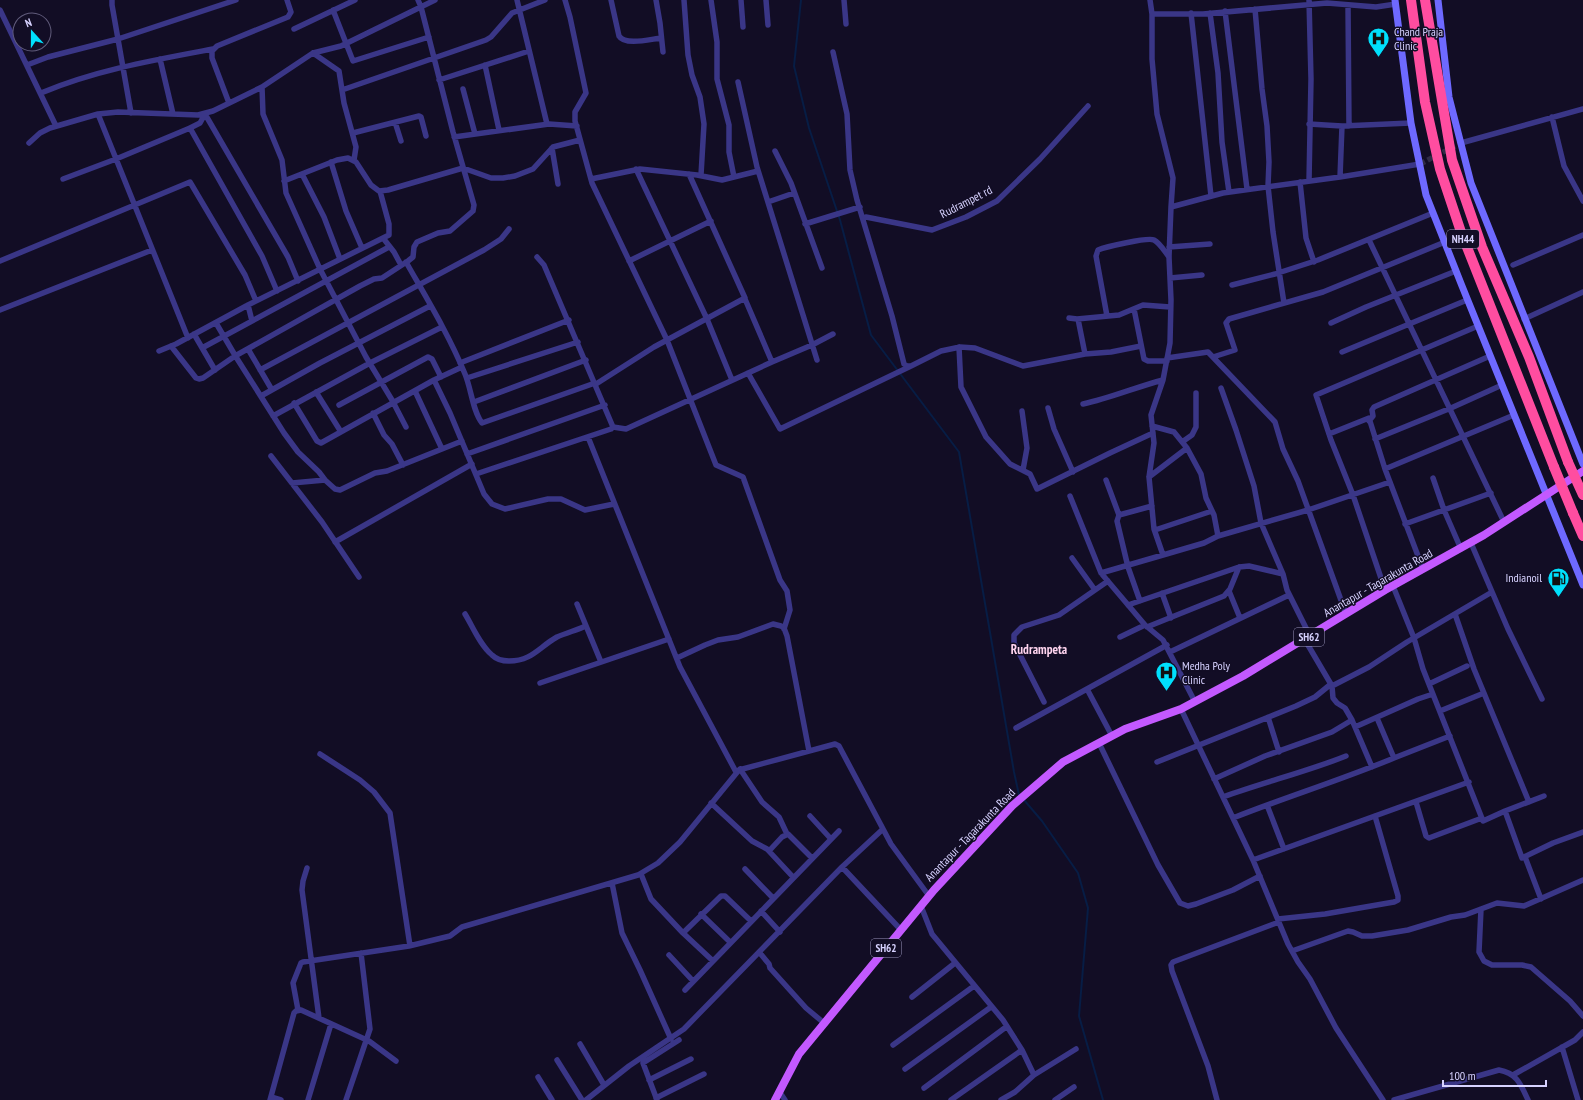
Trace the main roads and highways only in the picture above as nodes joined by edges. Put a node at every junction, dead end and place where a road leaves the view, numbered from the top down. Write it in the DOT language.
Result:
graph roads {
  1 [pos="1411,0"];
  2 [pos="1425,0"];
  3 [pos="1583,471"];
  4 [pos="1583,495"];
  5 [pos="1583,536"];
  6 [pos="774,1100"];
  1 -- 5 [label="highway, NH44, bridge"];
  2 -- 4 [label="highway, NH44, bridge"];
  3 -- 6 [label="main road, Anantapur - Tagarakunta Road / SH62"];
}
